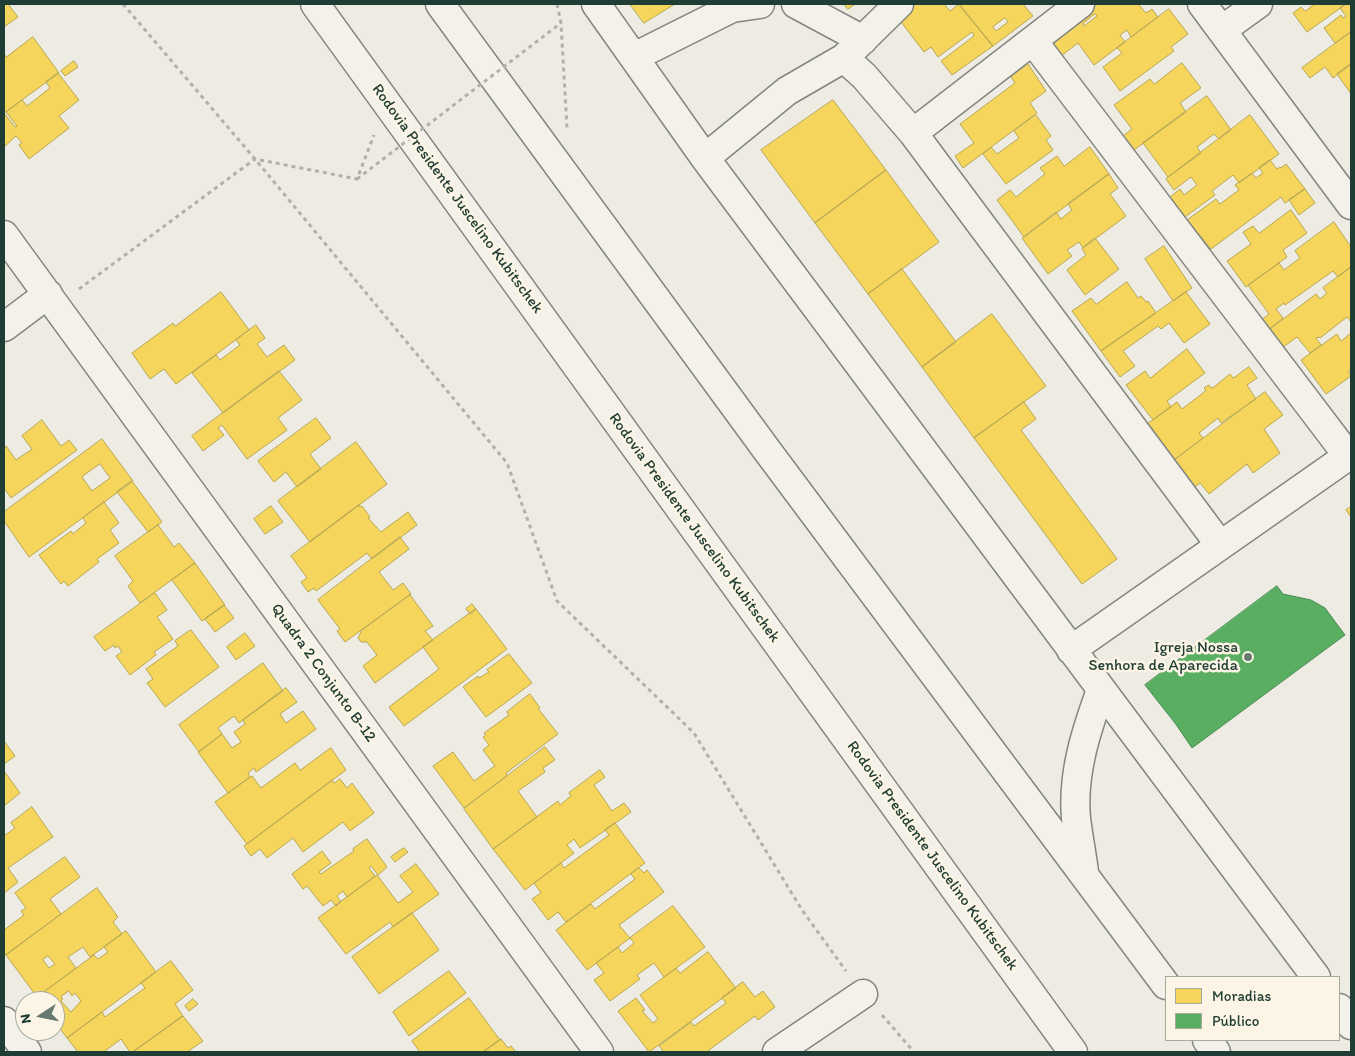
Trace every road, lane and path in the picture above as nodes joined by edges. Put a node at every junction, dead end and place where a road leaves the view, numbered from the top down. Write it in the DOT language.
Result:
graph roads {
  1 [pos="123,4"];
  2 [pos="315,4"];
  3 [pos="440,4"];
  4 [pos="557,4"];
  5 [pos="596,4"];
  6 [pos="760,4"];
  7 [pos="796,4"];
  8 [pos="899,4"];
  9 [pos="1080,4"];
  10 [pos="1202,4"];
  11 [pos="1258,4"];
  12 [pos="561,24"];
  13 [pos="1222,30"];
  14 [pos="1033,41"];
  15 [pos="853,49"];
  16 [pos="634,57"];
  17 [pos="387,102"];
  18 [pos="567,132"];
  19 [pos="913,133"];
  20 [pos="705,158"];
  21 [pos="255,159"];
  22 [pos="357,179"];
  23 [pos="1348,195"];
  24 [pos="4,235"];
  25 [pos="52,300"];
  26 [pos="4,326"];
  27 [pos="1350,455"];
  28 [pos="1220,545"];
  29 [pos="1071,650"];
  30 [pos="1101,690"];
  31 [pos="1085,876"];
  32 [pos="1315,976"];
  33 [pos="1165,984"];
  34 [pos="863,994"];
  35 [pos="1340,1009"];
  36 [pos="4,1020"];
  37 [pos="1351,1025"];
  38 [pos="1208,1041"];
  39 [pos="27,1052"];
  40 [pos="599,1052"];
  41 [pos="777,1052"];
  42 [pos="914,1052"];
  43 [pos="1073,1052"];
  44 [pos="1216,1052"];
  1 -- 21 [label="path"];
  2 -- 17 [label="main road, Rodovia Presidente Juscelino Kubitschek"];
  3 -- 31 [label="main road"];
  4 -- 12 [label="path"];
  5 -- 16 [label="main road"];
  6 -- 16 [label="main road"];
  7 -- 15 [label="main road"];
  8 -- 15 [label="main road"];
  9 -- 14 [label="main road"];
  10 -- 13 [label="main road"];
  11 -- 13 [label="main road"];
  12 -- 18 [label="path"];
  12 -- 22 [label="path, bridge"];
  13 -- 23 [label="main road"];
  14 -- 19 [label="main road"];
  14 -- 27 [label="main road"];
  15 -- 19 [label="main road"];
  15 -- 20 [label="main road"];
  16 -- 20 [label="main road"];
  17 -- 22 [label="path"];
  17 -- 43 [label="main road, Rodovia Presidente Juscelino Kubitschek"];
  19 -- 28 [label="main road"];
  20 -- 29 [label="main road"];
  21 -- 22 [label="path"];
  21 -- 25 [label="path"];
  21 -- 34 [label="path"];
  24 -- 25 [label="main road, Quadra 2 Conjunto B-12"];
  25 -- 26 [label="main road"];
  25 -- 40 [label="main road, Quadra 2 Conjunto B-12"];
  27 -- 28 [label="main road"];
  28 -- 29 [label="main road"];
  29 -- 30 [label="main road"];
  30 -- 31 [label="main road"];
  30 -- 32 [label="main road"];
  31 -- 33 [label="main road"];
  34 -- 41 [label="main road"];
  34 -- 42 [label="path"];
  35 -- 37 [label="main road"];
  36 -- 39 [label="main road"];
  38 -- 44 [label="main road"];
}
